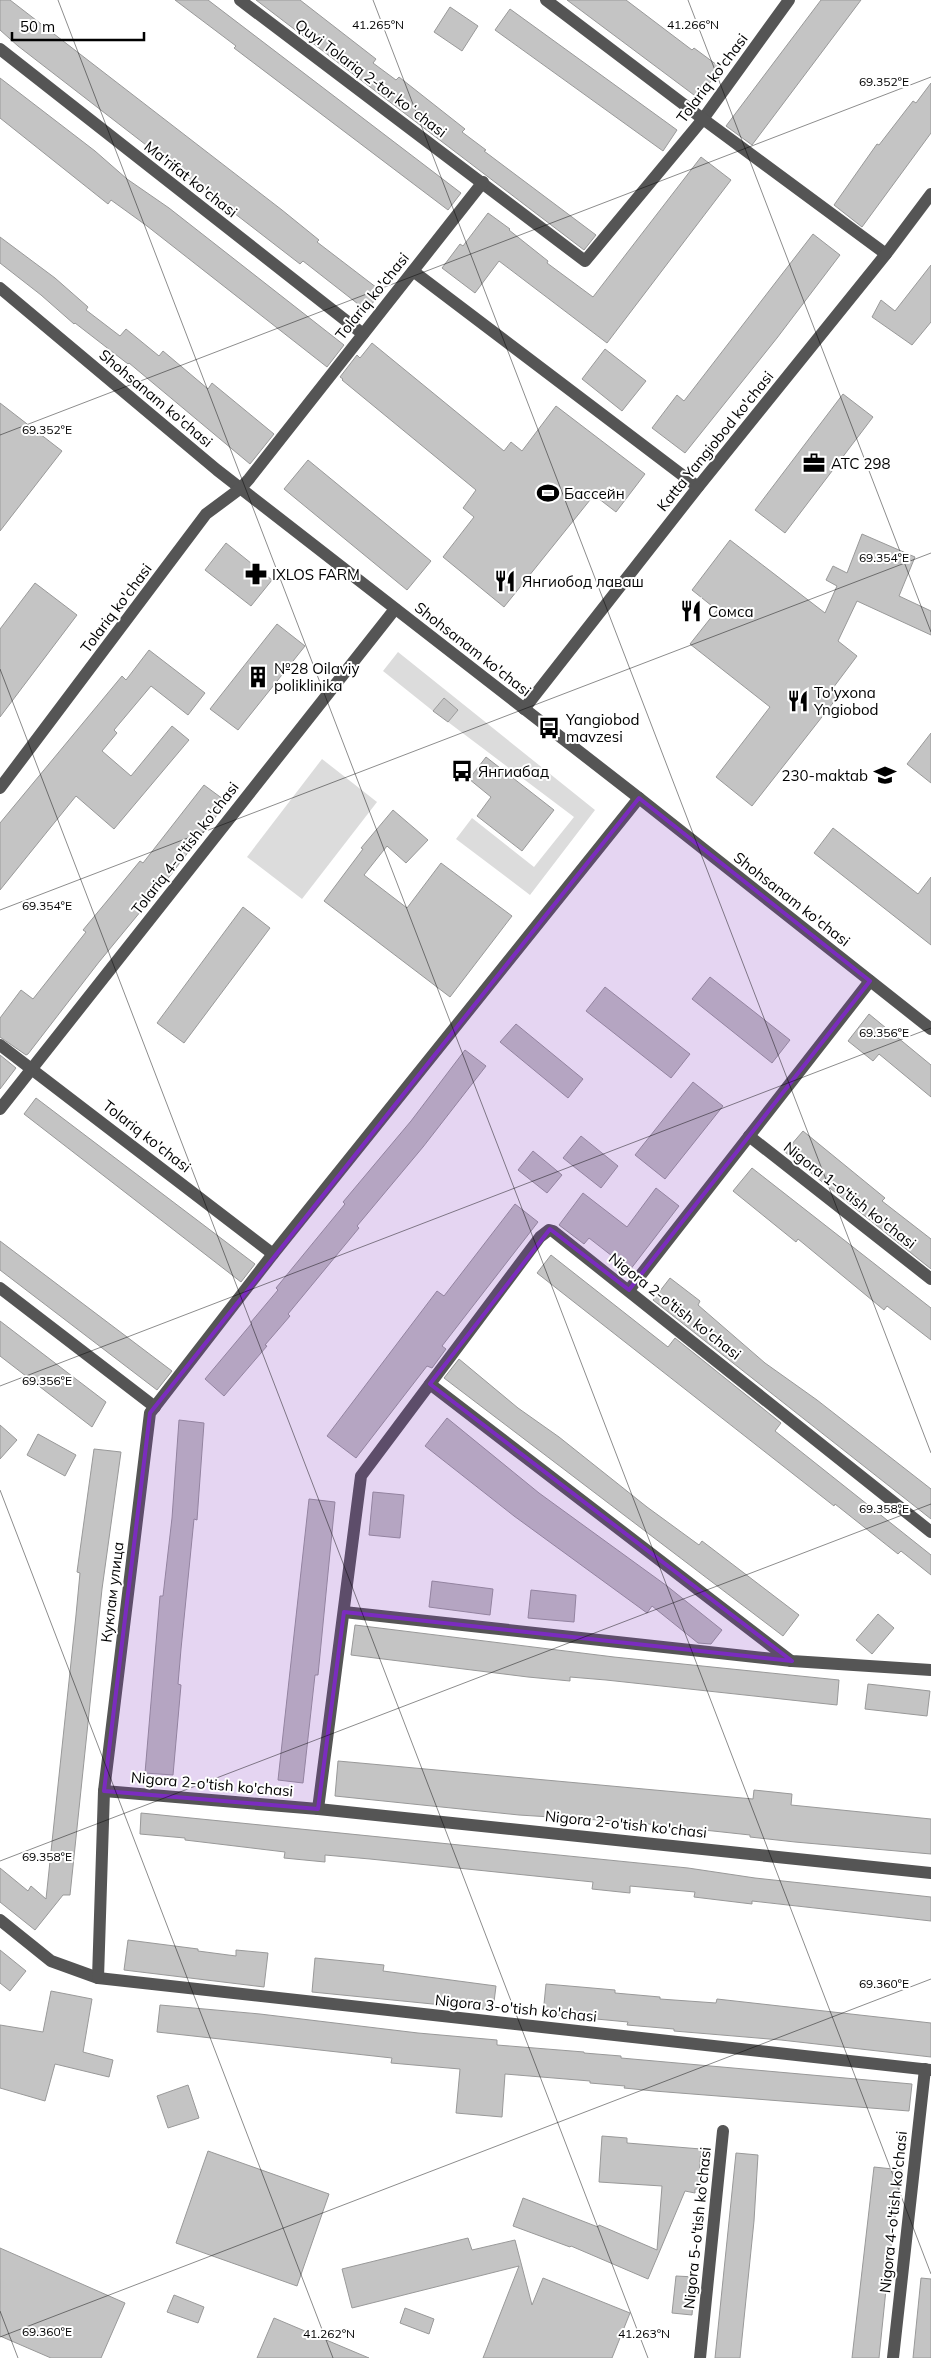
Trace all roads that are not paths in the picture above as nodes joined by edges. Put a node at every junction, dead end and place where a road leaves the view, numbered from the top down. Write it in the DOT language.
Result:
graph roads {
  1 [pos="240,0"];
  2 [pos="546,0"];
  3 [pos="789,0"];
  4 [pos="0,50"];
  5 [pos="702,119"];
  6 [pos="482,182"];
  7 [pos="931,194"];
  8 [pos="886,254"];
  9 [pos="413,271"];
  10 [pos="0,288"];
  11 [pos="363,334"];
  12 [pos="698,487"];
  13 [pos="241,488"];
  14 [pos="396,609"];
  15 [pos="524,709"];
  16 [pos="0,788"];
  17 [pos="639,798"];
  18 [pos="870,981"];
  19 [pos="931,1030"];
  20 [pos="0,1045"];
  21 [pos="32,1067"];
  22 [pos="0,1109"];
  23 [pos="749,1136"];
  24 [pos="273,1254"];
  25 [pos="931,1279"];
  26 [pos="0,1288"];
  27 [pos="629,1290"];
  28 [pos="430,1384"];
  29 [pos="155,1407"];
  30 [pos="931,1532"];
  31 [pos="344,1612"];
  32 [pos="792,1661"];
  33 [pos="931,1670"];
  34 [pos="104,1791"];
  35 [pos="318,1809"];
  36 [pos="931,1872"];
  37 [pos="0,1920"];
  38 [pos="98,1978"];
  39 [pos="928,2070"];
  40 [pos="723,2131"];
  41 [pos="700,2358"];
  42 [pos="892,2358"];
  1 -- 6 [label="street, Quyi Tolariq 2-tor koʻchasi"];
  2 -- 5 [label="street"];
  3 -- 5 [label="street, Tolariq ko'chasi"];
  4 -- 11 [label="street, Ma'rifat ko'chasi"];
  5 -- 6 [label="street, Tolariq ko'chasi"];
  5 -- 8 [label="street"];
  6 -- 9 [label="street, Tolariq ko'chasi"];
  7 -- 8 [label="street, Katta Yangiobod ko'chasi"];
  8 -- 12 [label="street, Katta Yangiobod ko'chasi"];
  9 -- 11 [label="street, Tolariq ko'chasi"];
  9 -- 12 [label="street"];
  10 -- 13 [label="street, Shohsanam ko'chasi"];
  11 -- 13 [label="street, Tolariq ko'chasi"];
  12 -- 15 [label="street, Katta Yangiobod ko'chasi"];
  13 -- 14 [label="street, Shohsanam ko'chasi"];
  13 -- 16 [label="street, Tolariq ko'chasi"];
  14 -- 15 [label="street, Shohsanam ko'chasi"];
  14 -- 21 [label="street, Tolariq 4-o'tish ko'chasi"];
  15 -- 17 [label="street, Shohsanam ko'chasi"];
  17 -- 18 [label="street, Shohsanam ko'chasi"];
  17 -- 24 [label="street"];
  18 -- 19 [label="street, Shohsanam ko'chasi"];
  18 -- 23 [label="street"];
  20 -- 21 [label="street, Tolariq ko'chasi"];
  21 -- 22 [label="street, Tolariq 4-o'tish ko'chasi"];
  21 -- 24 [label="street, Tolariq ko'chasi"];
  23 -- 25 [label="street, Nigora 1-o'tish ko'chasi"];
  23 -- 27 [label="street"];
  24 -- 29 [label="street"];
  26 -- 29 [label="street"];
  27 -- 28 [label="street, Nigora 2-o'tish ko'chasi"];
  27 -- 30 [label="street, Nigora 2-o'tish ko'chasi"];
  28 -- 31 [label="street, Nigora 2-o'tish ko'chasi"];
  28 -- 32 [label="street"];
  29 -- 34 [label="street, Куклам улица"];
  31 -- 32 [label="street"];
  31 -- 35 [label="street, Nigora 2-o'tish ko'chasi"];
  32 -- 33 [label="street"];
  34 -- 35 [label="street, Nigora 2-o'tish ko'chasi"];
  34 -- 38 [label="street, Куклам улица"];
  35 -- 36 [label="street, Nigora 2-o'tish ko'chasi"];
  37 -- 38 [label="street"];
  38 -- 39 [label="street, Nigora 3-o'tish ko'chasi"];
  39 -- 42 [label="street, Nigora 4-o'tish ko'chasi"];
  40 -- 41 [label="street, Nigora 5-o'tish ko'chasi"];
}
